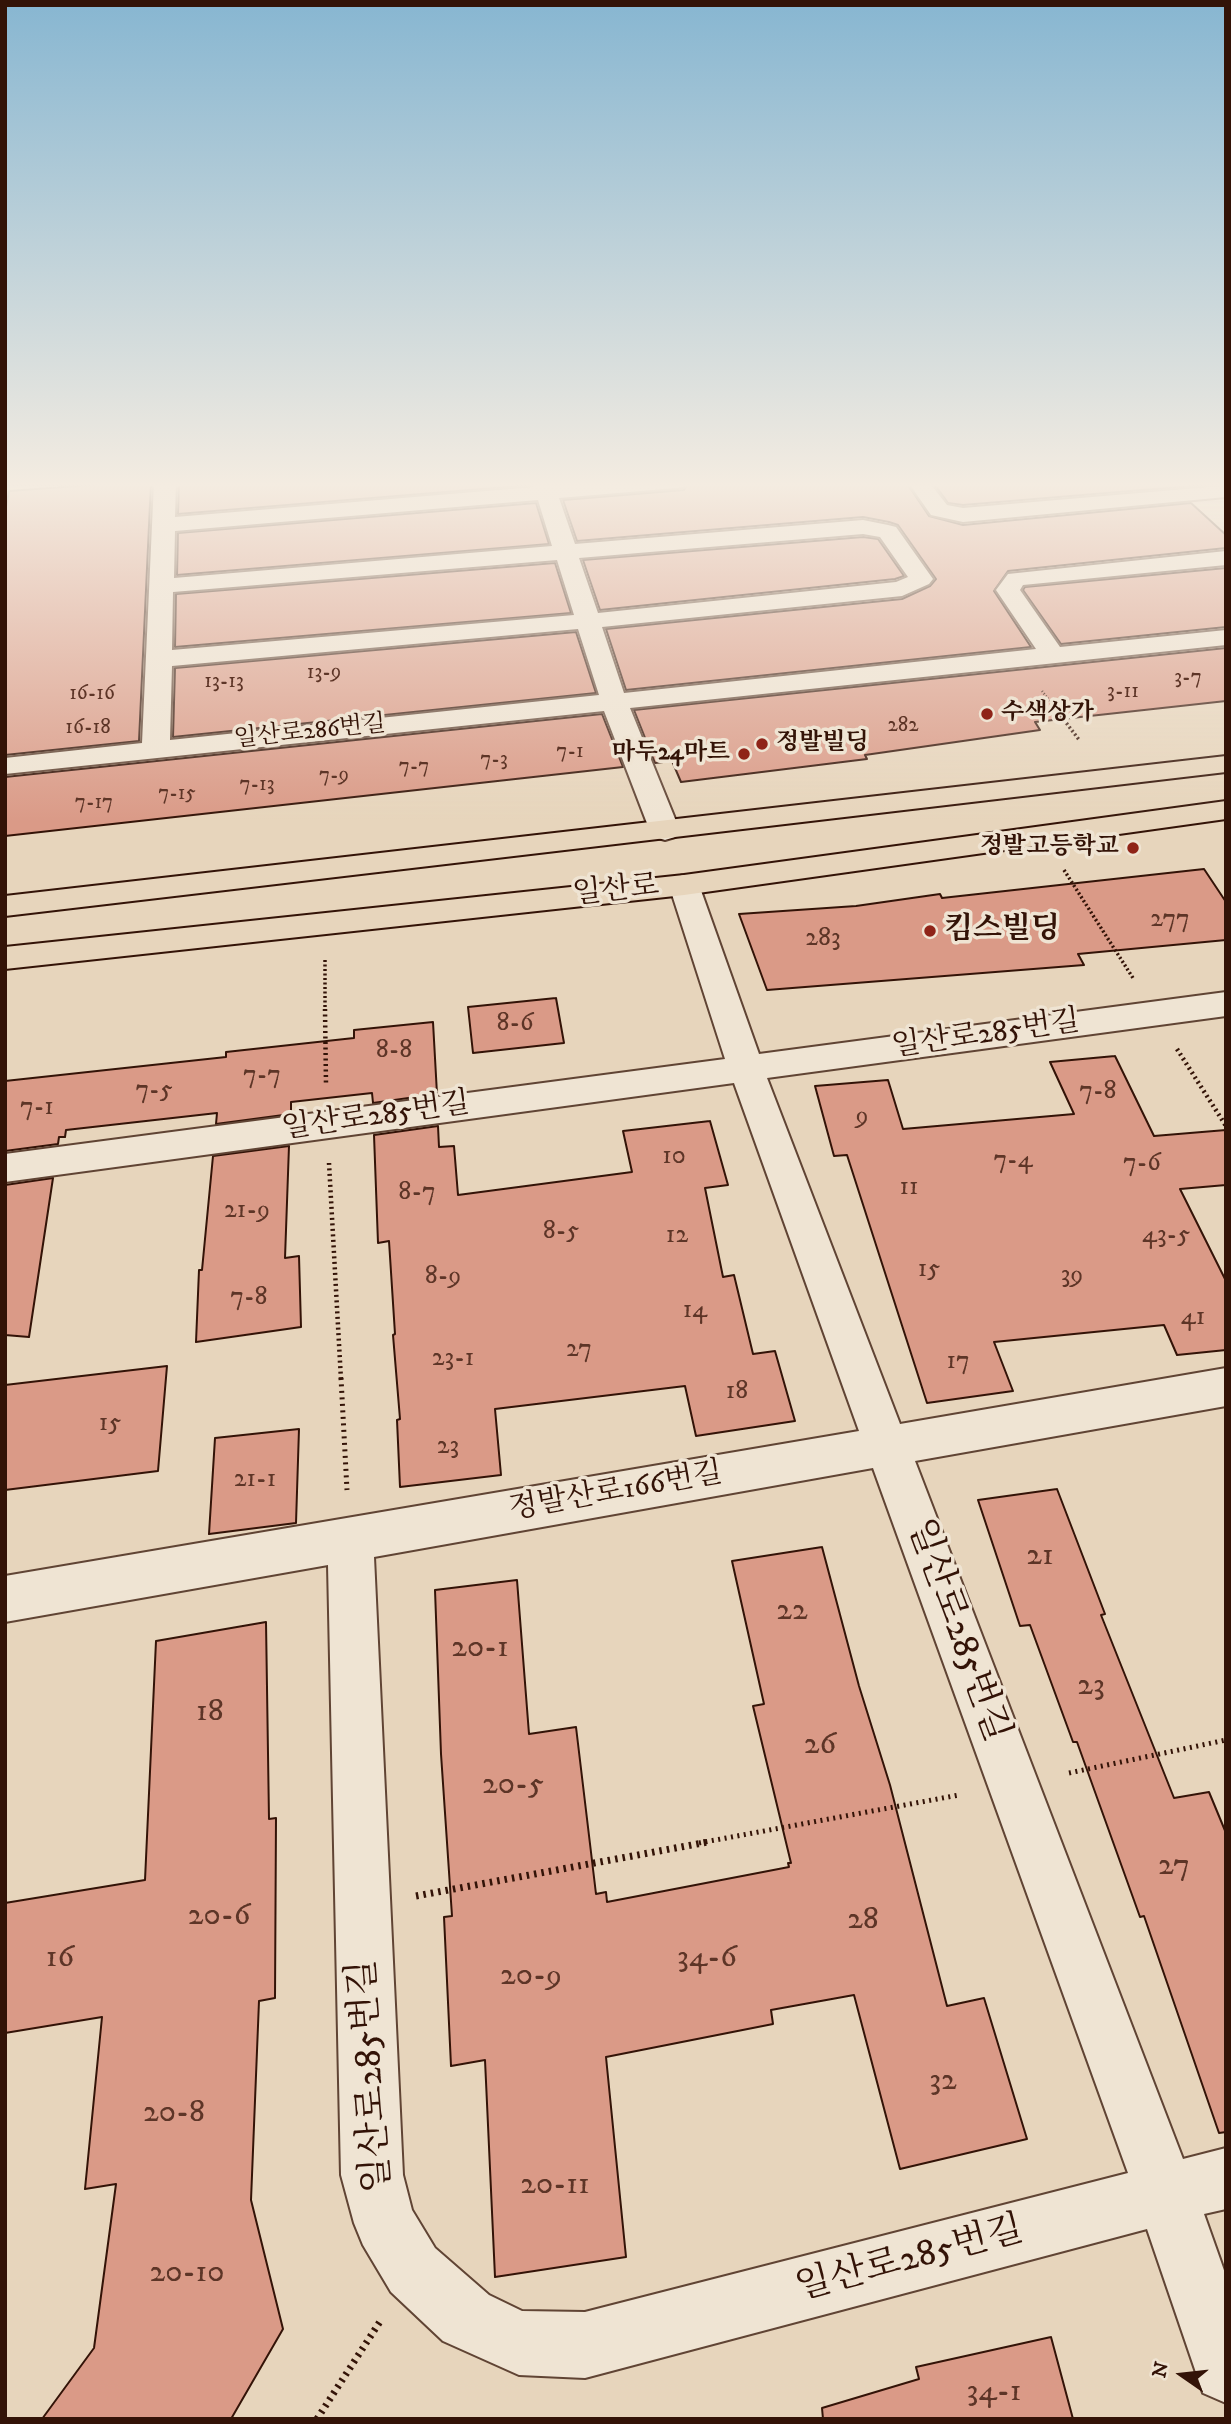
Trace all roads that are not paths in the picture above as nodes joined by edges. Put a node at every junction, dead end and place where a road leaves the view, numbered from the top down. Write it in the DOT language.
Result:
graph roads {
  1 [pos="163,595"];
  2 [pos="581,595"];
  3 [pos="842,595"];
  4 [pos="1012,595"];
  5 [pos="590,621"];
  6 [pos="1226,637"];
  7 [pos="1053,655"];
  8 [pos="161,659"];
  9 [pos="614,701"];
  10 [pos="156,750"];
  11 [pos="1226,764"];
  12 [pos="5,766"];
  13 [pos="1226,810"];
  14 [pos="665,831"];
  15 [pos="684,884"];
  16 [pos="5,906"];
  17 [pos="5,958"];
  18 [pos="1226,1004"];
  19 [pos="746,1068"];
  20 [pos="5,1168"];
  21 [pos="1226,1387"];
  22 [pos="887,1446"];
  23 [pos="349,1539"];
  24 [pos="5,1600"];
  25 [pos="1226,2178"];
  26 [pos="1166,2194"];
  27 [pos="1226,2370"];
  1 -- 8 [label="street"];
  2 -- 5 [label="street"];
  3 -- 5 [label="street"];
  4 -- 7 [label="street"];
  5 -- 8 [label="street"];
  5 -- 9 [label="street"];
  6 -- 7 [label="street, 일산로286번길"];
  7 -- 9 [label="street, 일산로286번길"];
  8 -- 10 [label="street"];
  9 -- 10 [label="street, 일산로286번길"];
  9 -- 14 [label="street"];
  10 -- 12 [label="street, 일산로286번길"];
  11 -- 14 [label="main road, 일산로"];
  13 -- 15 [label="main road, 일산로"];
  14 -- 16 [label="main road, 일산로"];
  15 -- 17 [label="main road, 일산로"];
  15 -- 19 [label="street, 일산로285번길"];
  18 -- 19 [label="street, 일산로285번길"];
  19 -- 20 [label="street, 일산로285번길"];
  19 -- 22 [label="street, 일산로285번길"];
  21 -- 22 [label="street, 정발산로166번길"];
  22 -- 23 [label="street, 정발산로166번길"];
  22 -- 26 [label="street, 일산로285번길"];
  23 -- 24 [label="street, 정발산로166번길"];
  23 -- 26 [label="street, 일산로285번길"];
  25 -- 26 [label="street, 일산로285번길"];
  26 -- 27 [label="street, 일산로285번길"];
}
